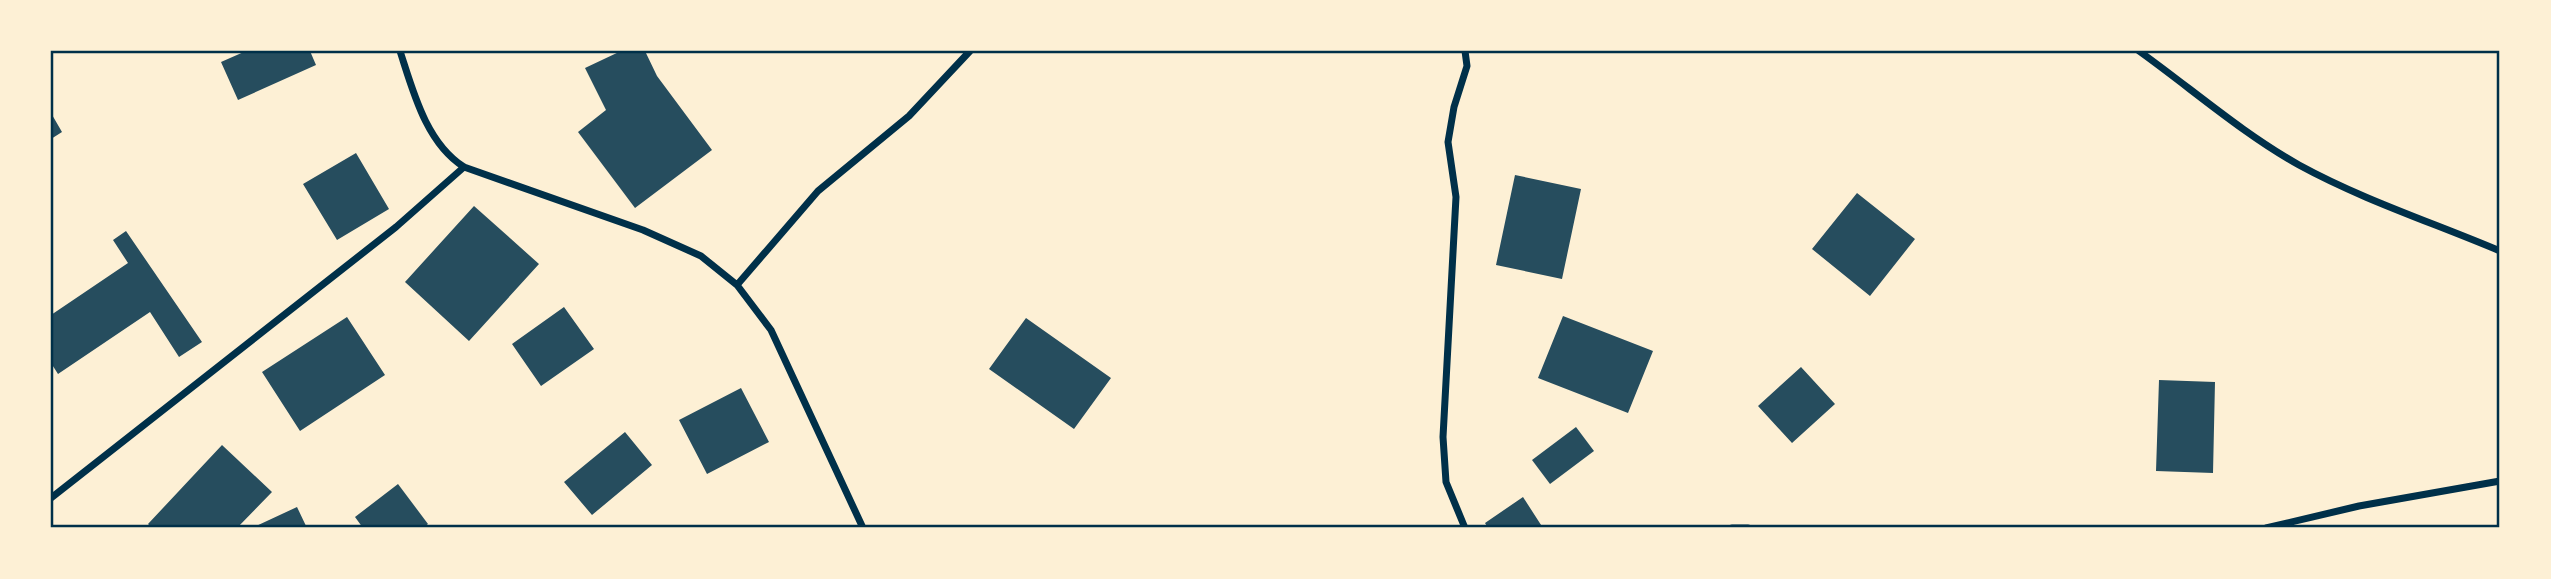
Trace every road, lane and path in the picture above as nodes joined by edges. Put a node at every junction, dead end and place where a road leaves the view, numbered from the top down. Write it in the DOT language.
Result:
graph roads {
  1 [pos="400,51"];
  2 [pos="970,51"];
  3 [pos="1465,51"];
  4 [pos="2139,51"];
  5 [pos="464,167"];
  6 [pos="2500,251"];
  7 [pos="737,285"];
  8 [pos="2500,481"];
  9 [pos="51,498"];
  10 [pos="863,528"];
  11 [pos="1465,528"];
  12 [pos="1732,528"];
  13 [pos="1748,528"];
  14 [pos="2266,528"];
  1 -- 5 [label="street"];
  2 -- 7 [label="street"];
  3 -- 11 [label="street"];
  4 -- 6 [label="street"];
  5 -- 7 [label="street"];
  5 -- 9 [label="street"];
  7 -- 10 [label="street"];
  8 -- 14 [label="street"];
  12 -- 13 [label="street"];
}
